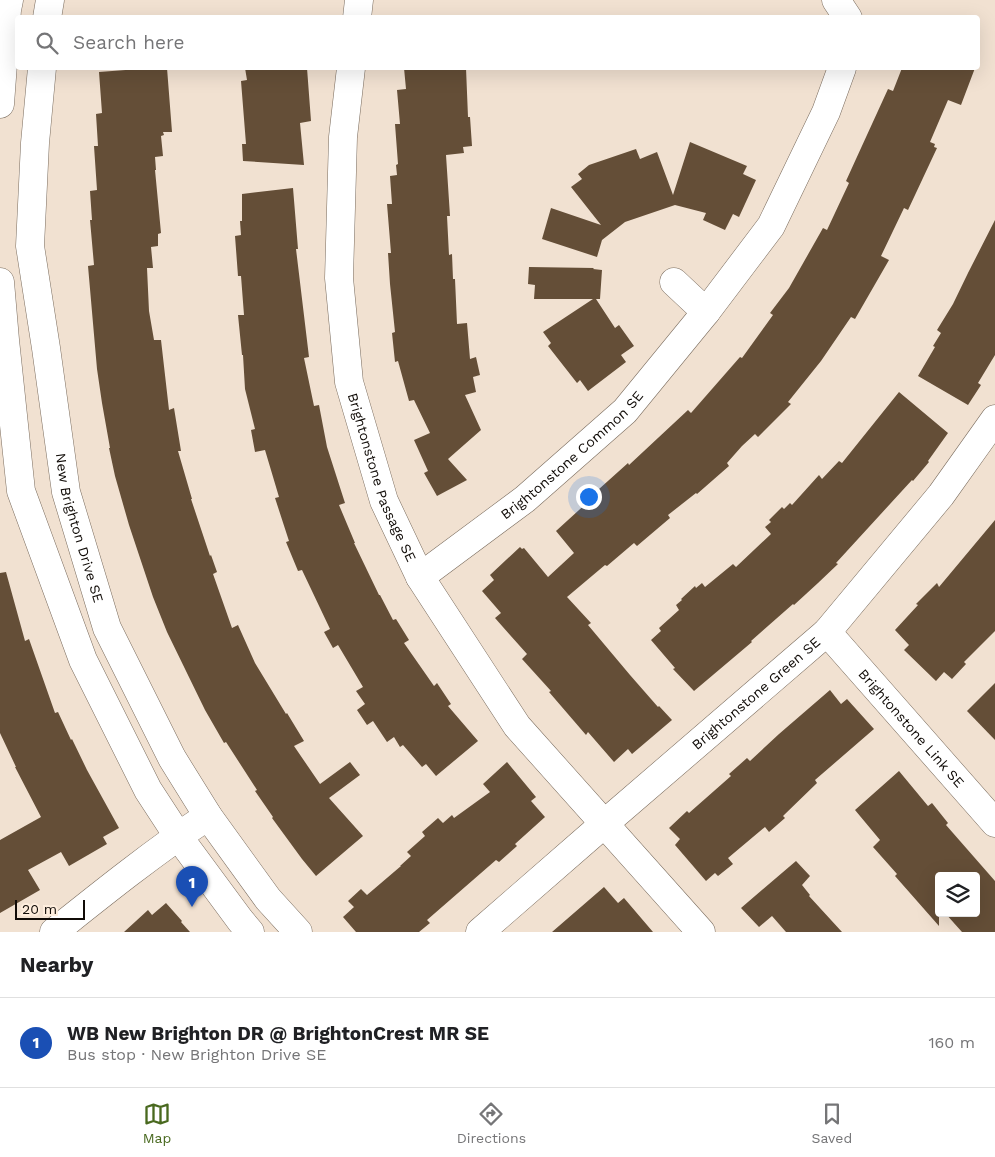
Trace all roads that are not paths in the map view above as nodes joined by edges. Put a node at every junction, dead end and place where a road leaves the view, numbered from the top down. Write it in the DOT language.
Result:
graph roads {
  1 [pos="50,0"];
  2 [pos="358,0"];
  3 [pos="836,0"];
  4 [pos="8,9"];
  5 [pos="48,15"];
  6 [pos="357,15"];
  7 [pos="846,15"];
  8 [pos="7,53"];
  9 [pos="42,70"];
  10 [pos="351,70"];
  11 [pos="841,70"];
  12 [pos="0,104"];
  13 [pos="0,282"];
  14 [pos="674,282"];
  15 [pos="706,312"];
  16 [pos="995,419"];
  17 [pos="420,578"];
  18 [pos="827,632"];
  19 [pos="208,816"];
  20 [pos="995,823"];
  21 [pos="604,824"];
  22 [pos="178,836"];
  23 [pos="54,932"];
  24 [pos="250,932"];
  25 [pos="298,932"];
  26 [pos="480,932"];
  27 [pos="701,932"];
  1 -- 5 [label="street"];
  2 -- 6 [label="street"];
  3 -- 7 [label="street"];
  4 -- 8 [label="street"];
  8 -- 12 [label="street"];
  9 -- 19 [label="street, New Brighton Drive SE"];
  10 -- 17 [label="street, Brightonstone Passage SE"];
  11 -- 15 [label="street, Brightonstone Common SE"];
  13 -- 22 [label="street"];
  14 -- 15 [label="street"];
  15 -- 17 [label="street, Brightonstone Common SE"];
  16 -- 18 [label="street, Brightonstone Green SE"];
  17 -- 21 [label="street, Brightonstone Passage SE"];
  18 -- 20 [label="street, Brightonstone Link SE"];
  18 -- 21 [label="street, Brightonstone Green SE"];
  19 -- 22 [label="street"];
  19 -- 25 [label="street, New Brighton Drive SE"];
  21 -- 26 [label="street, Brightonstone Green SE"];
  21 -- 27 [label="street, Brightonstone Passage SE"];
  22 -- 23 [label="street"];
  22 -- 24 [label="street"];
}
